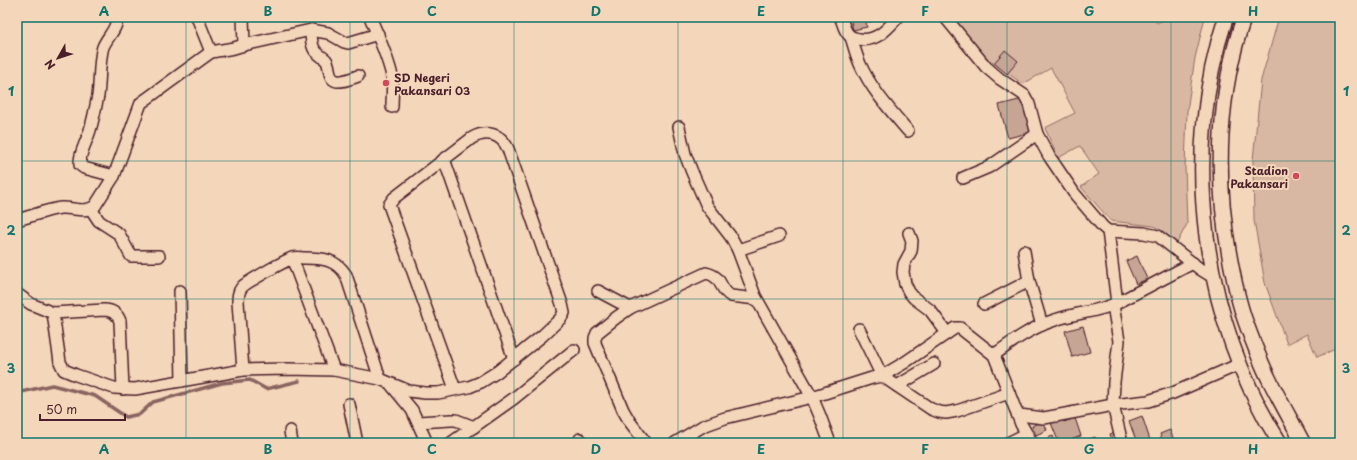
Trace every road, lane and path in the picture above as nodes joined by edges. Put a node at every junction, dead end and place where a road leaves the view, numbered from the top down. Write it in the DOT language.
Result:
graph roads {
  1 [pos="117,17"];
  2 [pos="197,17"];
  3 [pos="243,17"];
  4 [pos="370,17"];
  5 [pos="840,17"];
  6 [pos="898,17"];
  7 [pos="945,17"];
  8 [pos="1226,17"];
  9 [pos="1244,17"];
  10 [pos="311,30"];
  11 [pos="378,34"];
  12 [pos="851,37"];
  13 [pos="244,45"];
  14 [pos="211,52"];
  15 [pos="358,76"];
  16 [pos="392,106"];
  17 [pos="679,127"];
  18 [pos="908,131"];
  19 [pos="1037,134"];
  20 [pos="444,159"];
  21 [pos="114,176"];
  22 [pos="963,178"];
  23 [pos="91,209"];
  24 [pos="17,220"];
  25 [pos="1205,228"];
  26 [pos="1224,228"];
  27 [pos="1108,231"];
  28 [pos="909,233"];
  29 [pos="779,236"];
  30 [pos="738,250"];
  31 [pos="1024,251"];
  32 [pos="159,256"];
  33 [pos="292,258"];
  34 [pos="1193,263"];
  35 [pos="1213,277"];
  36 [pos="1029,281"];
  37 [pos="180,291"];
  38 [pos="598,291"];
  39 [pos="17,294"];
  40 [pos="756,299"];
  41 [pos="984,304"];
  42 [pos="1115,304"];
  43 [pos="630,308"];
  44 [pos="53,313"];
  45 [pos="1042,325"];
  46 [pos="859,329"];
  47 [pos="947,333"];
  48 [pos="574,350"];
  49 [pos="994,355"];
  50 [pos="514,359"];
  51 [pos="934,364"];
  52 [pos="1240,364"];
  53 [pos="243,370"];
  54 [pos="334,370"];
  55 [pos="882,376"];
  56 [pos="385,381"];
  57 [pos="182,382"];
  58 [pos="897,386"];
  59 [pos="123,389"];
  60 [pos="455,389"];
  61 [pos="1009,393"];
  62 [pos="812,397"];
  63 [pos="349,404"];
  64 [pos="1113,404"];
  65 [pos="1019,415"];
  66 [pos="418,422"];
  67 [pos="474,427"];
  68 [pos="290,431"];
  69 [pos="1029,439"];
  70 [pos="292,443"];
  71 [pos="358,443"];
  72 [pos="427,443"];
  73 [pos="451,443"];
  74 [pos="646,443"];
  75 [pos="675,443"];
  76 [pos="830,443"];
  77 [pos="1008,443"];
  78 [pos="1122,443"];
  79 [pos="1280,443"];
  80 [pos="1303,443"];
  1 -- 21 [label="street"];
  2 -- 14 [label="street"];
  3 -- 13 [label="street"];
  4 -- 11 [label="street"];
  5 -- 12 [label="street"];
  6 -- 12 [label="street"];
  7 -- 19 [label="street"];
  8 -- 25 [label="main road"];
  9 -- 26 [label="main road"];
  10 -- 11 [label="street"];
  10 -- 13 [label="street"];
  10 -- 15 [label="street"];
  11 -- 16 [label="street"];
  12 -- 18 [label="street"];
  13 -- 14 [label="street"];
  14 -- 21 [label="street"];
  17 -- 30 [label="street"];
  19 -- 22 [label="street"];
  19 -- 27 [label="street"];
  20 -- 50 [label="street"];
  20 -- 50 [label="street"];
  20 -- 60 [label="street"];
  21 -- 23 [label="street"];
  23 -- 24 [label="street"];
  23 -- 32 [label="street"];
  25 -- 26 [label="main road"];
  25 -- 35 [label="main road"];
  26 -- 80 [label="main road"];
  27 -- 34 [label="street"];
  27 -- 42 [label="street"];
  28 -- 47 [label="street"];
  29 -- 30 [label="street"];
  30 -- 40 [label="street"];
  31 -- 36 [label="street"];
  33 -- 53 [label="street"];
  33 -- 54 [label="street"];
  33 -- 56 [label="street"];
  34 -- 35 [label="street"];
  34 -- 42 [label="street"];
  35 -- 52 [label="main road"];
  36 -- 41 [label="street"];
  36 -- 45 [label="street"];
  37 -- 57 [label="street"];
  38 -- 43 [label="street"];
  39 -- 44 [label="street"];
  40 -- 43 [label="street"];
  40 -- 62 [label="street"];
  42 -- 45 [label="street"];
  42 -- 64 [label="street"];
  43 -- 74 [label="street"];
  44 -- 59 [label="street"];
  44 -- 59 [label="street"];
  45 -- 49 [label="street"];
  46 -- 55 [label="street"];
  47 -- 49 [label="street"];
  47 -- 55 [label="street"];
  48 -- 67 [label="street"];
  49 -- 61 [label="street"];
  50 -- 60 [label="street"];
  51 -- 58 [label="street"];
  52 -- 64 [label="street"];
  52 -- 79 [label="main road"];
  53 -- 54 [label="street"];
  53 -- 57 [label="street"];
  54 -- 56 [label="street"];
  55 -- 58 [label="street"];
  55 -- 62 [label="street"];
  56 -- 60 [label="street"];
  56 -- 66 [label="street"];
  57 -- 59 [label="street"];
  58 -- 61 [label="street"];
  61 -- 65 [label="street"];
  62 -- 75 [label="street"];
  62 -- 76 [label="street"];
  63 -- 71 [label="street"];
  64 -- 65 [label="street"];
  64 -- 78 [label="street"];
  65 -- 69 [label="street"];
  66 -- 67 [label="street"];
  66 -- 72 [label="street"];
  67 -- 73 [label="street"];
  68 -- 70 [label="street"];
  69 -- 77 [label="street"];
}
